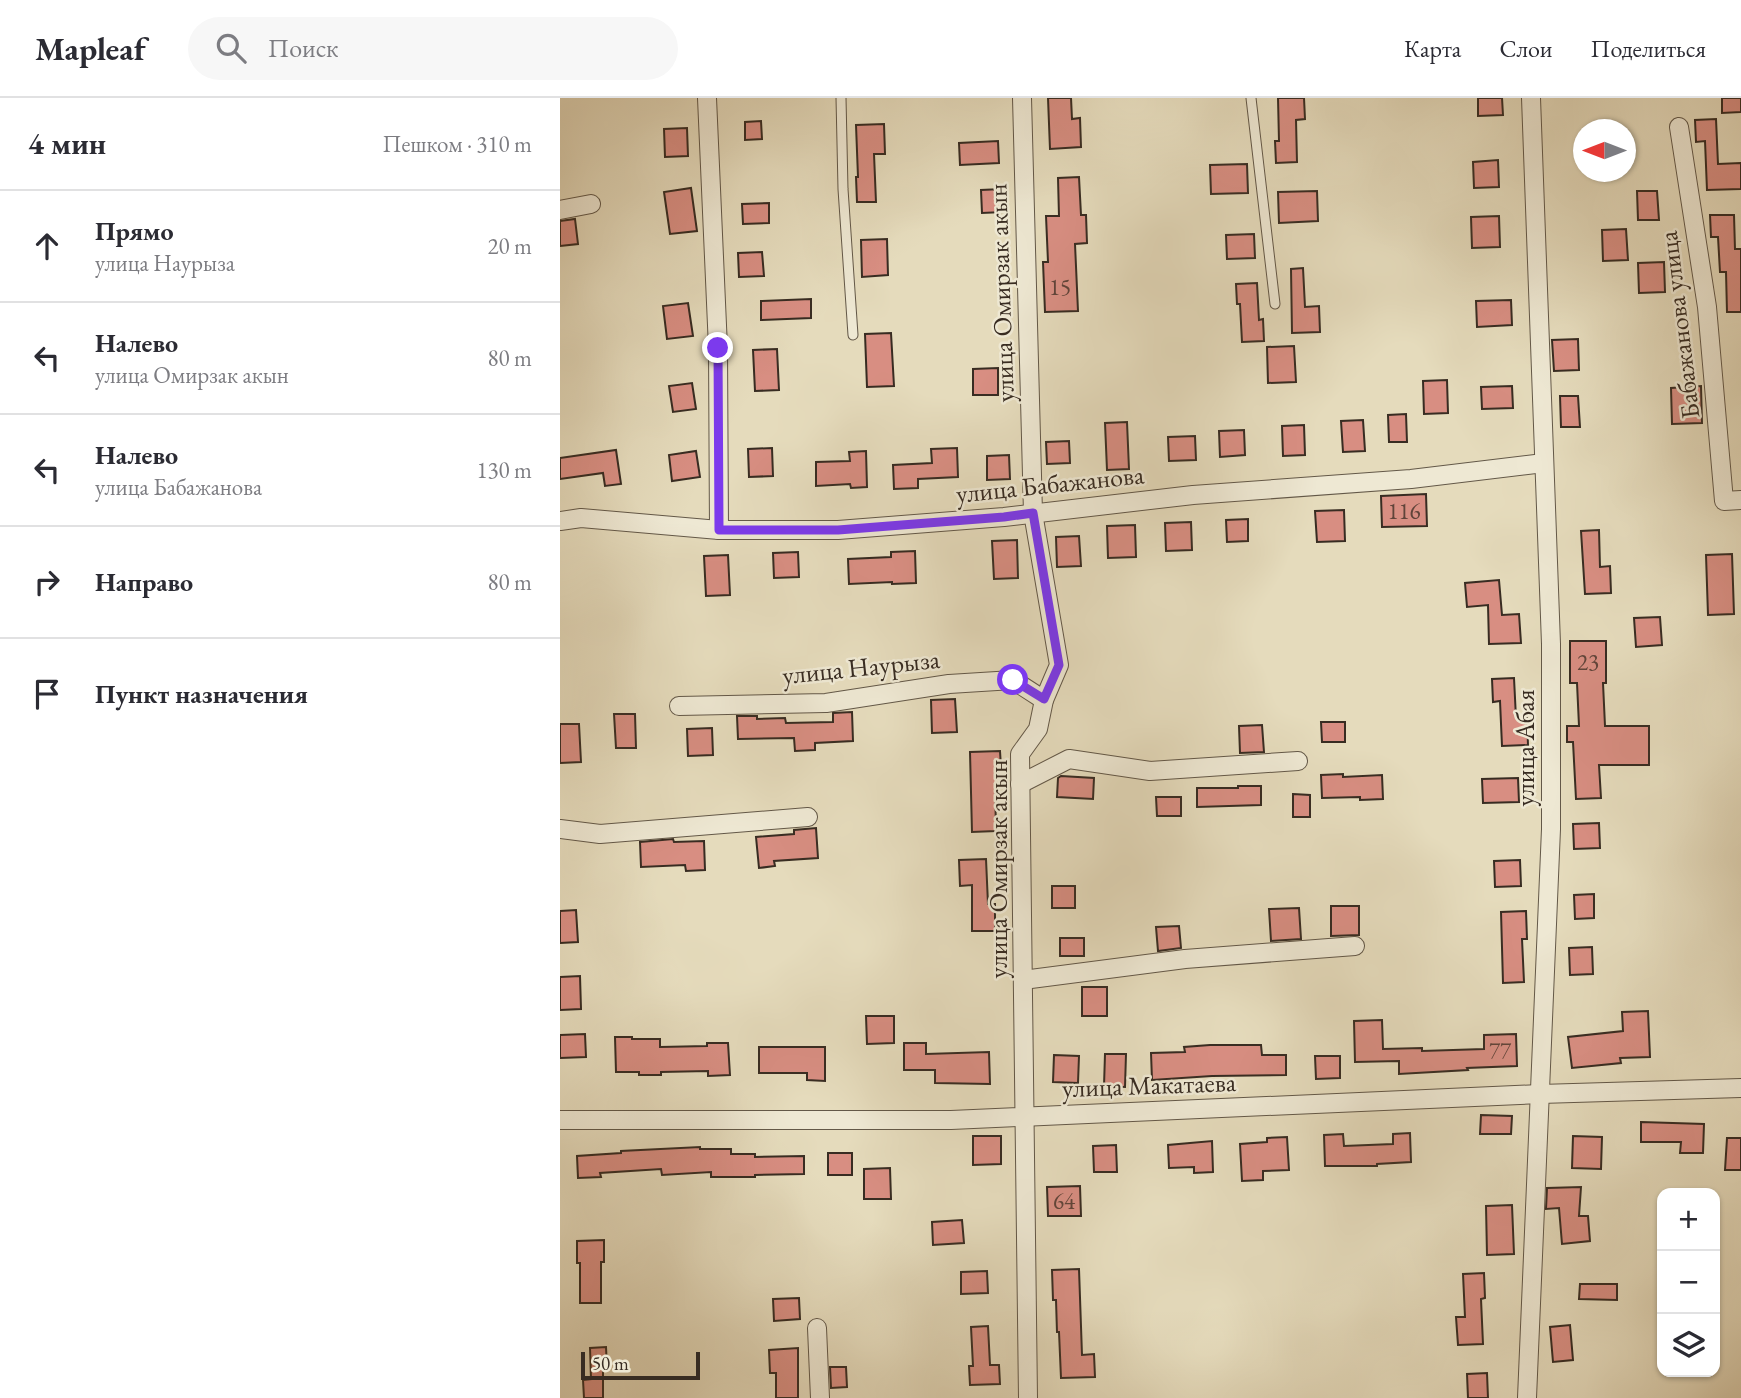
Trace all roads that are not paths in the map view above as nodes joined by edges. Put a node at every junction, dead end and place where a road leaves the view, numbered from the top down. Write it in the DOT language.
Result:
graph roads {
  1 [pos="707,98"];
  2 [pos="841,98"];
  3 [pos="1022,98"];
  4 [pos="1251,98"];
  5 [pos="1531,98"];
  6 [pos="1679,127"];
  7 [pos="591,204"];
  8 [pos="560,210"];
  9 [pos="1275,304"];
  10 [pos="853,335"];
  11 [pos="1544,463"];
  12 [pos="1741,500"];
  13 [pos="1033,513"];
  14 [pos="560,521"];
  15 [pos="719,530"];
  16 [pos="1044,699"];
  17 [pos="679,706"];
  18 [pos="1298,761"];
  19 [pos="1020,785"];
  20 [pos="808,817"];
  21 [pos="560,829"];
  22 [pos="1354,946"];
  23 [pos="1023,980"];
  24 [pos="1741,1088"];
  25 [pos="1540,1094"];
  26 [pos="1025,1116"];
  27 [pos="560,1121"];
  28 [pos="817,1328"];
  29 [pos="820,1398"];
  30 [pos="1028,1398"];
  31 [pos="1527,1398"];
  1 -- 15 [label="street"];
  2 -- 10 [label="lane"];
  3 -- 13 [label="street, улица Омирзак акын"];
  4 -- 9 [label="lane"];
  5 -- 11 [label="street, улица Абая"];
  6 -- 12 [label="street, Бабажанова улица"];
  7 -- 8 [label="street"];
  11 -- 13 [label="street, улица Бабажанова"];
  11 -- 25 [label="street, улица Абая"];
  13 -- 15 [label="street, улица Бабажанова"];
  13 -- 16 [label="street, улица Омирзак акын"];
  14 -- 15 [label="street, улица Бабажанова"];
  16 -- 17 [label="street, улица Наурыза"];
  16 -- 19 [label="street, улица Омирзак акын"];
  18 -- 19 [label="street"];
  19 -- 23 [label="street, улица Омирзак акын"];
  20 -- 21 [label="street"];
  22 -- 23 [label="street"];
  23 -- 26 [label="street, улица Омирзак акын"];
  24 -- 25 [label="street, улица Макатаева"];
  25 -- 26 [label="street, улица Макатаева"];
  25 -- 31 [label="street, улица Абая"];
  26 -- 27 [label="street, улица Макатаева"];
  26 -- 30 [label="street, улица Омирзак акын"];
  28 -- 29 [label="street"];
}
